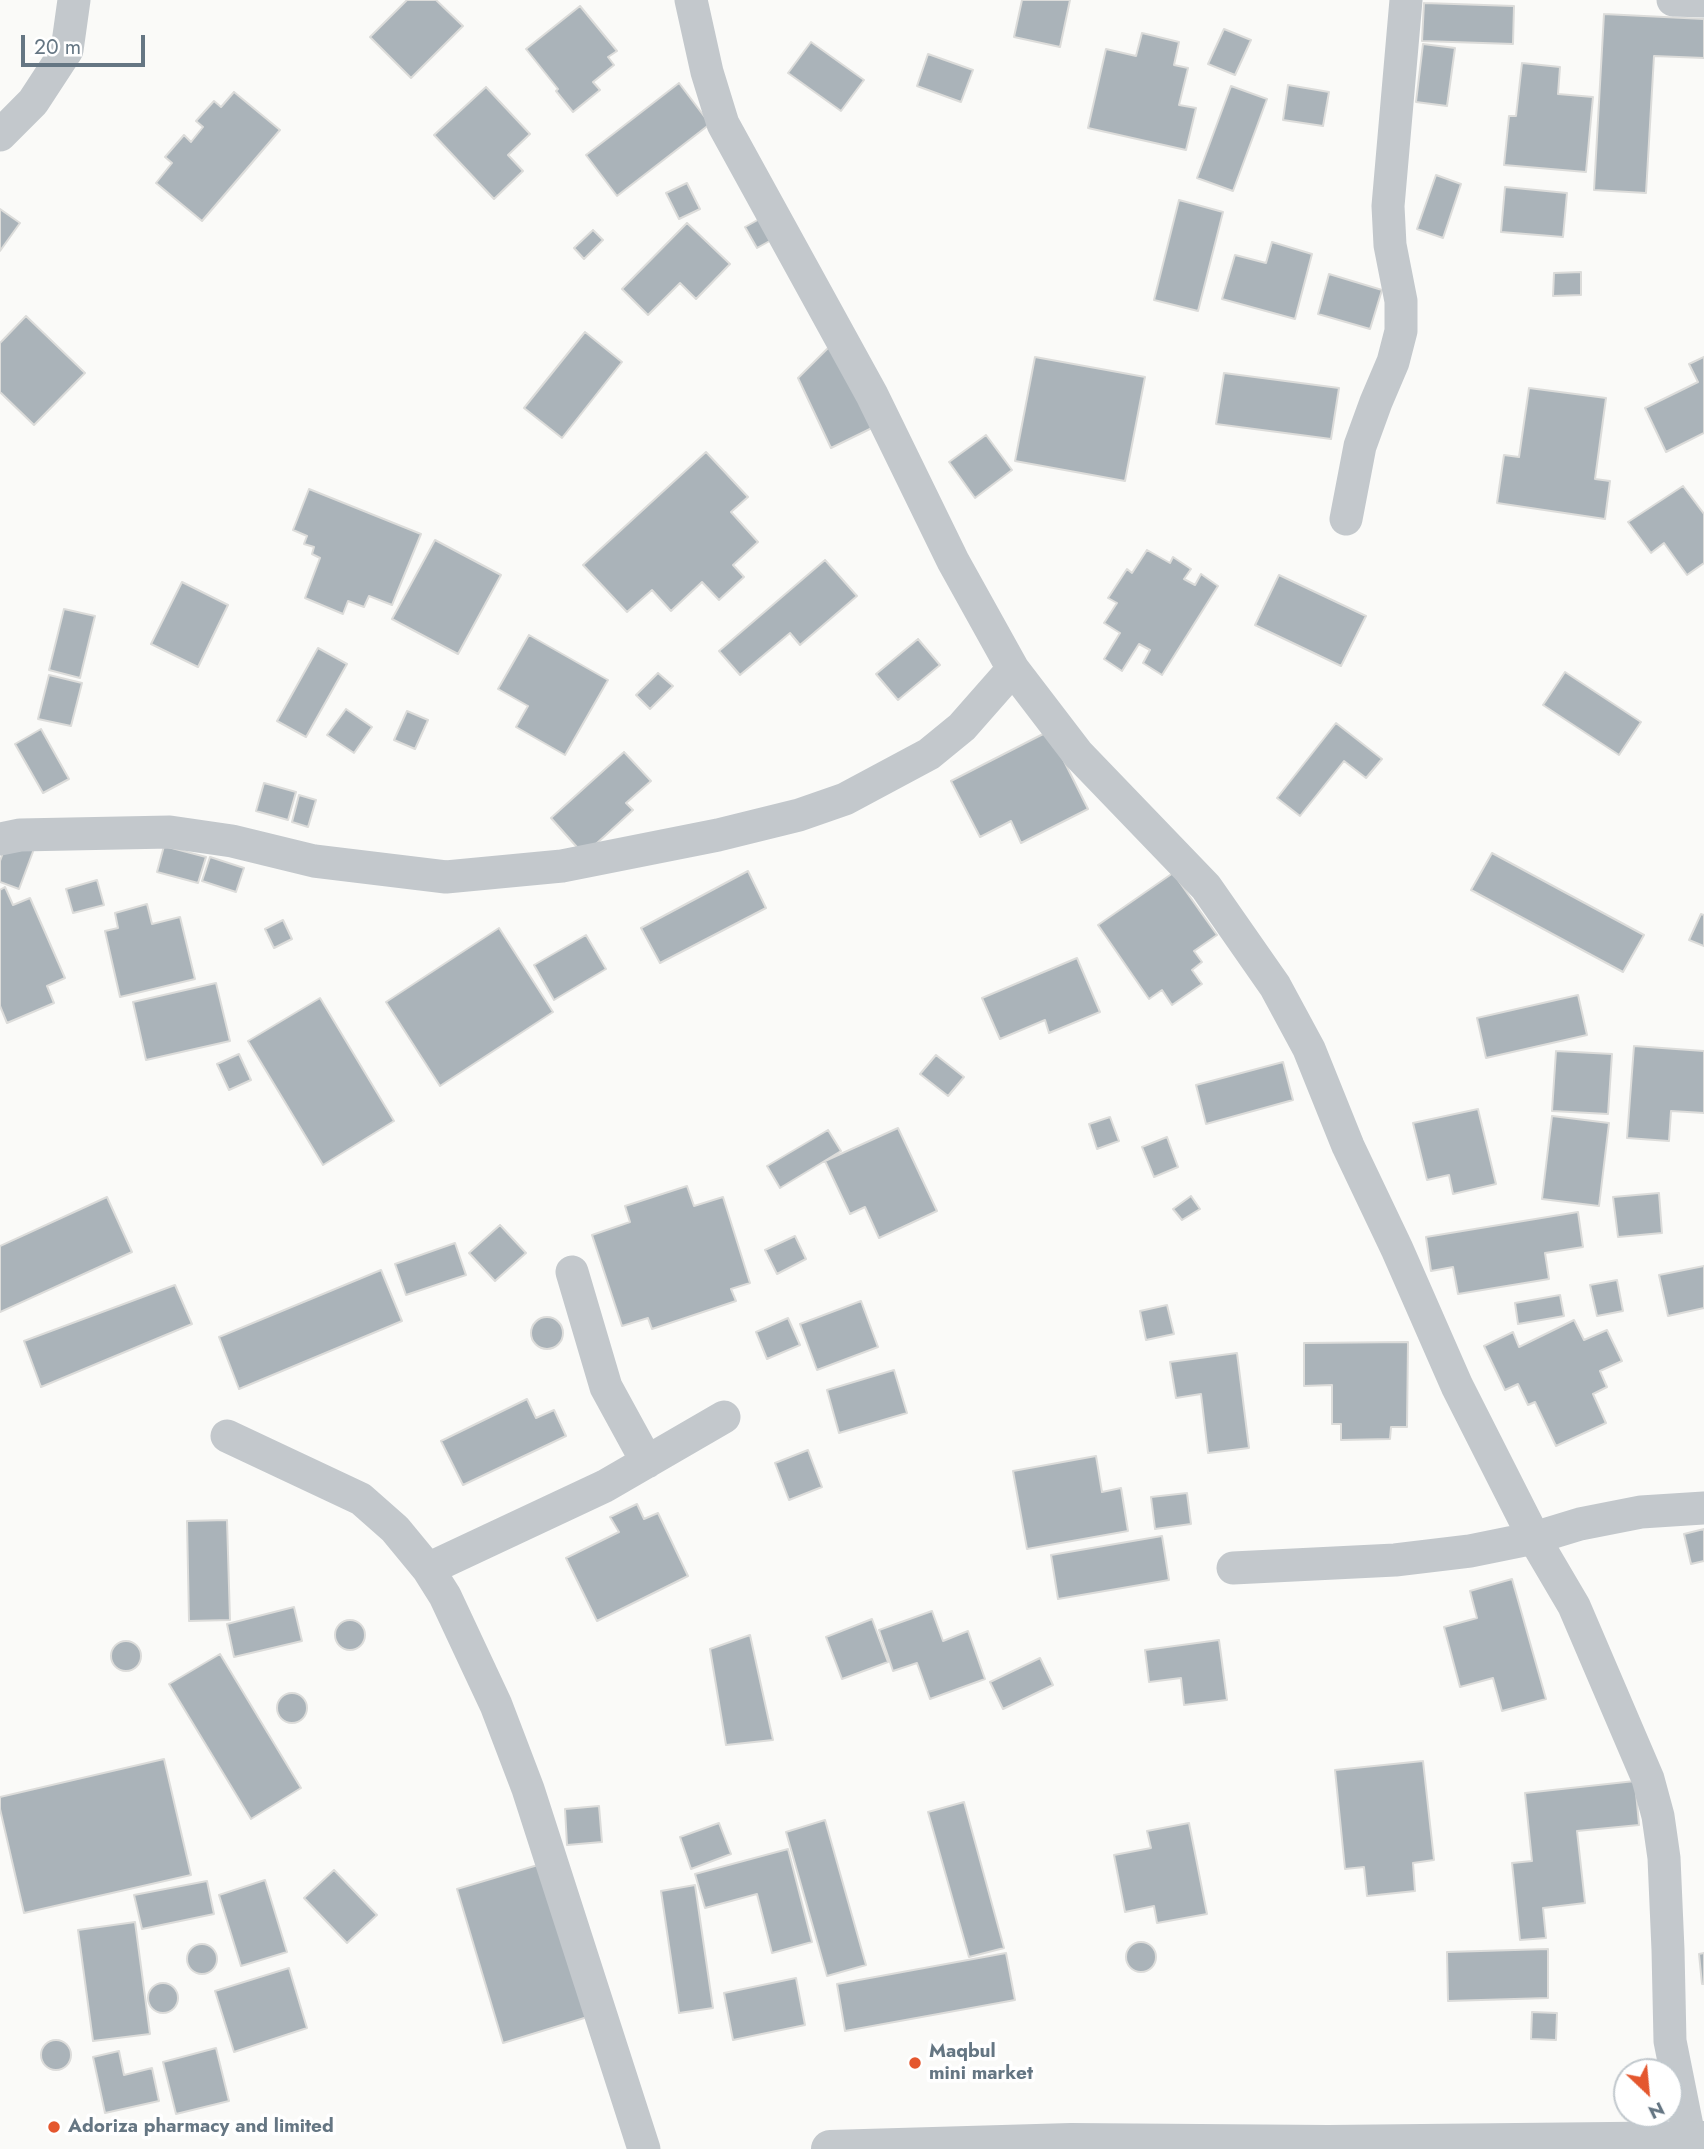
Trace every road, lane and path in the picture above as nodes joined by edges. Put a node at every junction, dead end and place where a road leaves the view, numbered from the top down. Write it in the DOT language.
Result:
graph roads {
  1 [pos="74,0"];
  2 [pos="691,0"];
  3 [pos="1406,0"];
  4 [pos="1673,0"];
  5 [pos="1704,1"];
  6 [pos="0,135"];
  7 [pos="1346,519"];
  8 [pos="1013,669"];
  9 [pos="0,839"];
  10 [pos="572,1272"];
  11 [pos="724,1417"];
  12 [pos="227,1436"];
  13 [pos="647,1462"];
  14 [pos="1704,1508"];
  15 [pos="1535,1538"];
  16 [pos="1233,1568"];
  17 [pos="428,1569"];
  18 [pos="1697,2141"];
  19 [pos="1070,2145"];
  20 [pos="1328,2146"];
  21 [pos="644,2149"];
  22 [pos="833,2149"];
  1 -- 6 [label="street"];
  2 -- 8 [label="street"];
  3 -- 7 [label="street"];
  4 -- 5 [label="street"];
  8 -- 9 [label="street"];
  8 -- 15 [label="street"];
  10 -- 13 [label="street"];
  11 -- 13 [label="street"];
  12 -- 17 [label="street"];
  13 -- 17 [label="street"];
  14 -- 15 [label="street"];
  15 -- 16 [label="street"];
  15 -- 18 [label="street"];
  17 -- 21 [label="street"];
  18 -- 20 [label="street"];
  19 -- 20 [label="street"];
  19 -- 22 [label="street"];
}
